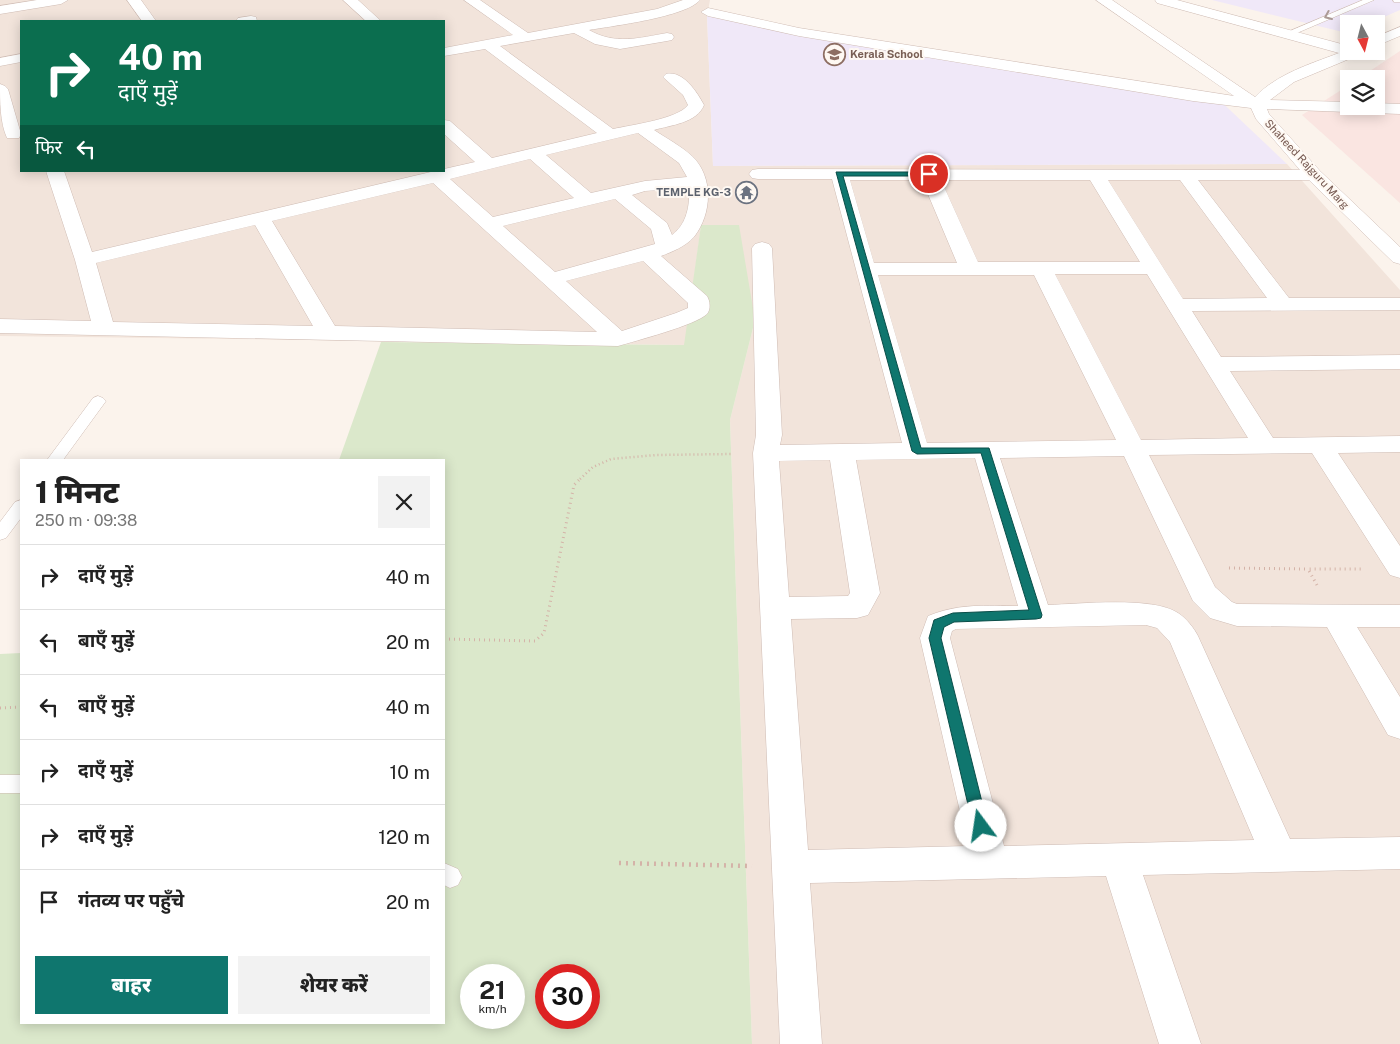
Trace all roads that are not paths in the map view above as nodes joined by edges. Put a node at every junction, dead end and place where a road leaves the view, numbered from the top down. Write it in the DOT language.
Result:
graph roads {
  1 [pos="61,0"];
  2 [pos="134,0"];
  3 [pos="350,0"];
  4 [pos="472,0"];
  5 [pos="693,0"];
  6 [pos="1103,0"];
  7 [pos="1162,0"];
  8 [pos="1370,0"];
  9 [pos="644,4"];
  10 [pos="0,10"];
  11 [pos="708,12"];
  12 [pos="660,13"];
  13 [pos="148,20"];
  14 [pos="373,20"];
  15 [pos="576,28"];
  16 [pos="1286,34"];
  17 [pos="525,37"];
  18 [pos="667,37"];
  19 [pos="488,44"];
  20 [pos="1340,48"];
  21 [pos="445,52"];
  22 [pos="1340,57"];
  23 [pos="20,58"];
  24 [pos="0,62"];
  25 [pos="671,77"];
  26 [pos="0,89"];
  27 [pos="1257,104"];
  28 [pos="1400,109"];
  29 [pos="445,126"];
  30 [pos="641,128"];
  31 [pos="12,134"];
  32 [pos="610,136"];
  33 [pos="534,154"];
  34 [pos="488,165"];
  35 [pos="55,172"];
  36 [pos="758,174"];
  37 [pos="839,174"];
  38 [pos="929,174"];
  39 [pos="1095,174"];
  40 [pos="1185,174"];
  41 [pos="1314,175"];
  42 [pos="437,177"];
  43 [pos="698,182"];
  44 [pos="618,192"];
  45 [pos="588,200"];
  46 [pos="261,219"];
  47 [pos="489,224"];
  48 [pos="762,248"];
  49 [pos="656,250"];
  50 [pos="1400,258"];
  51 [pos="85,260"];
  52 [pos="970,268"];
  53 [pos="1041,268"];
  54 [pos="1153,268"];
  55 [pos="866,269"];
  56 [pos="551,279"];
  57 [pos="1284,304"];
  58 [pos="1400,304"];
  59 [pos="1177,305"];
  60 [pos="0,326"];
  61 [pos="104,328"];
  62 [pos="328,333"];
  63 [pos="618,339"];
  64 [pos="1400,362"];
  65 [pos="1214,364"];
  66 [pos="98,401"];
  67 [pos="1400,444"];
  68 [pos="1320,445"];
  69 [pos="1265,446"];
  70 [pos="1133,448"];
  71 [pos="985,450"];
  72 [pos="917,451"];
  73 [pos="842,452"];
  74 [pos="766,453"];
  75 [pos="56,459"];
  76 [pos="20,507"];
  77 [pos="0,534"];
  78 [pos="1400,568"];
  79 [pos="775,608"];
  80 [pos="1036,615"];
  81 [pos="1335,616"];
  82 [pos="1400,616"];
  83 [pos="1400,726"];
  84 [pos="0,784"];
  85 [pos="20,784"];
  86 [pos="1279,856"];
  87 [pos="1399,856"];
  88 [pos="1119,860"];
  89 [pos="990,863"];
  90 [pos="790,867"];
  91 [pos="801,1044"];
  92 [pos="1180,1044"];
  1 -- 10 [label="street"];
  2 -- 13 [label="street"];
  3 -- 14 [label="street"];
  4 -- 17 [label="street"];
  5 -- 12 [label="street"];
  6 -- 27 [label="street"];
  7 -- 16 [label="street"];
  8 -- 16 [label="lane, one-way"];
  9 -- 12 [label="street"];
  11 -- 27 [label="street"];
  12 -- 15 [label="street"];
  15 -- 17 [label="street"];
  15 -- 18 [label="street"];
  16 -- 20 [label="street"];
  17 -- 19 [label="street"];
  19 -- 21 [label="street"];
  19 -- 32 [label="street"];
  22 -- 27 [label="street, Shaheed Rajguru Marg"];
  23 -- 24 [label="street"];
  25 -- 30 [label="street"];
  26 -- 31 [label="street"];
  27 -- 28 [label="street"];
  27 -- 41 [label="street, Shaheed Rajguru Marg"];
  29 -- 34 [label="street"];
  30 -- 32 [label="street"];
  30 -- 43 [label="street"];
  32 -- 33 [label="street"];
  33 -- 34 [label="street"];
  33 -- 45 [label="street"];
  34 -- 42 [label="street"];
  35 -- 51 [label="street"];
  36 -- 37 [label="street"];
  37 -- 38 [label="street"];
  37 -- 55 [label="street"];
  38 -- 39 [label="street"];
  38 -- 52 [label="street"];
  39 -- 40 [label="street"];
  39 -- 54 [label="street"];
  40 -- 41 [label="street"];
  40 -- 57 [label="street"];
  41 -- 50 [label="street, Shaheed Rajguru Marg"];
  42 -- 46 [label="street"];
  42 -- 47 [label="street"];
  43 -- 44 [label="street"];
  43 -- 49 [label="street"];
  44 -- 45 [label="street"];
  44 -- 49 [label="street"];
  45 -- 47 [label="street"];
  46 -- 51 [label="street"];
  46 -- 62 [label="street"];
  47 -- 56 [label="street"];
  48 -- 74 [label="street"];
  49 -- 56 [label="street"];
  49 -- 63 [label="street"];
  51 -- 61 [label="street"];
  52 -- 53 [label="street"];
  52 -- 55 [label="street"];
  53 -- 54 [label="street"];
  53 -- 70 [label="street"];
  54 -- 59 [label="street"];
  55 -- 72 [label="street"];
  56 -- 63 [label="street"];
  57 -- 58 [label="street"];
  57 -- 59 [label="street"];
  59 -- 65 [label="street"];
  60 -- 61 [label="street"];
  61 -- 62 [label="street"];
  62 -- 63 [label="street"];
  64 -- 65 [label="street"];
  65 -- 69 [label="street"];
  66 -- 75 [label="lane"];
  67 -- 68 [label="street"];
  68 -- 69 [label="street"];
  68 -- 78 [label="street"];
  69 -- 70 [label="street"];
  70 -- 71 [label="street"];
  70 -- 81 [label="street"];
  71 -- 72 [label="street"];
  71 -- 80 [label="street"];
  72 -- 73 [label="street"];
  73 -- 74 [label="street"];
  73 -- 79 [label="street"];
  74 -- 79 [label="street"];
  76 -- 77 [label="lane"];
  79 -- 90 [label="street"];
  80 -- 86 [label="street"];
  80 -- 89 [label="street"];
  81 -- 82 [label="street"];
  81 -- 83 [label="street"];
  84 -- 85 [label="lane"];
  86 -- 87 [label="street"];
  86 -- 88 [label="street"];
  88 -- 89 [label="street"];
  88 -- 92 [label="street"];
  89 -- 90 [label="street"];
  90 -- 91 [label="street"];
}
